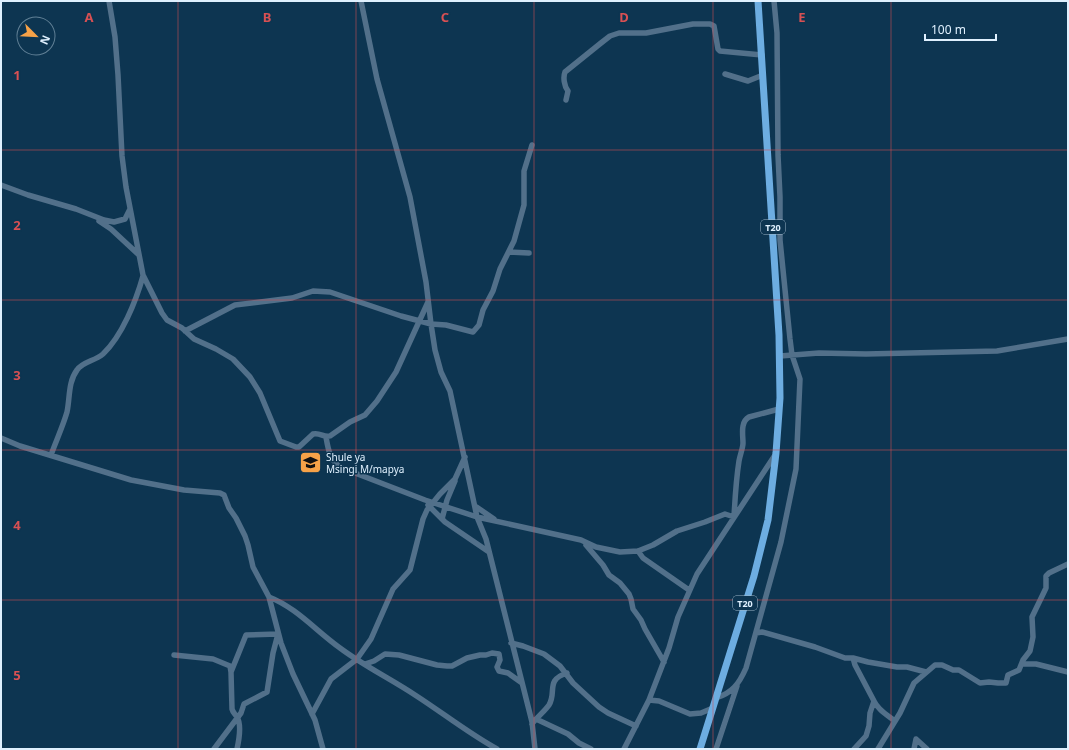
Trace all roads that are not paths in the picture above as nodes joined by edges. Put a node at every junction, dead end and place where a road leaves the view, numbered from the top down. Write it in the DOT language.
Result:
graph roads {
  1 [pos="109,1"];
  2 [pos="361,1"];
  3 [pos="758,1"];
  4 [pos="774,1"];
  5 [pos="762,55"];
  6 [pos="725,74"];
  7 [pos="763,75"];
  8 [pos="566,100"];
  9 [pos="532,145"];
  10 [pos="1,185"];
  11 [pos="130,208"];
  12 [pos="92,216"];
  13 [pos="509,252"];
  14 [pos="529,253"];
  15 [pos="139,254"];
  16 [pos="143,275"];
  17 [pos="428,302"];
  18 [pos="419,321"];
  19 [pos="430,324"];
  20 [pos="185,331"];
  21 [pos="1068,339"];
  22 [pos="792,355"];
  23 [pos="780,356"];
  24 [pos="780,409"];
  25 [pos="326,437"];
  26 [pos="1,438"];
  27 [pos="776,454"];
  28 [pos="51,455"];
  29 [pos="464,457"];
  30 [pos="455,478"];
  31 [pos="431,505"];
  32 [pos="445,506"];
  33 [pos="475,506"];
  34 [pos="477,517"];
  35 [pos="734,517"];
  36 [pos="442,519"];
  37 [pos="500,522"];
  38 [pos="581,540"];
  39 [pos="489,552"];
  40 [pos="638,552"];
  41 [pos="1068,564"];
  42 [pos="689,590"];
  43 [pos="269,597"];
  44 [pos="756,633"];
  45 [pos="278,634"];
  46 [pos="511,643"];
  47 [pos="174,655"];
  48 [pos="853,658"];
  49 [pos="357,659"];
  50 [pos="664,662"];
  51 [pos="365,664"];
  52 [pos="1022,664"];
  53 [pos="231,672"];
  54 [pos="926,672"];
  55 [pos="1068,672"];
  56 [pos="567,673"];
  57 [pos="522,683"];
  58 [pos="737,686"];
  59 [pos="716,698"];
  60 [pos="649,700"];
  61 [pos="874,701"];
  62 [pos="713,708"];
  63 [pos="312,714"];
  64 [pos="238,718"];
  65 [pos="536,719"];
  66 [pos="895,722"];
  67 [pos="532,724"];
  68 [pos="636,726"];
  69 [pos="214,749"];
  70 [pos="237,749"];
  71 [pos="323,749"];
  72 [pos="497,749"];
  73 [pos="535,749"];
  74 [pos="591,749"];
  75 [pos="624,749"];
  76 [pos="700,749"];
  77 [pos="716,749"];
  78 [pos="854,749"];
  79 [pos="878,749"];
  80 [pos="914,749"];
  81 [pos="927,749"];
  1 -- 11 [label="street"];
  2 -- 17 [label="street"];
  3 -- 5 [label="main road, T20"];
  4 -- 22 [label="street"];
  5 -- 7 [label="main road, T20"];
  5 -- 8 [label="street"];
  6 -- 7 [label="street"];
  7 -- 23 [label="main road, T20"];
  9 -- 13 [label="street"];
  10 -- 12 [label="street"];
  11 -- 12 [label="street"];
  11 -- 15 [label="street"];
  12 -- 15 [label="street"];
  13 -- 14 [label="street"];
  13 -- 19 [label="street"];
  15 -- 16 [label="street"];
  16 -- 20 [label="street"];
  16 -- 28 [label="street"];
  17 -- 18 [label="street"];
  17 -- 19 [label="street"];
  18 -- 19 [label="street"];
  18 -- 20 [label="street"];
  18 -- 25 [label="street"];
  19 -- 29 [label="street"];
  20 -- 25 [label="street"];
  21 -- 22 [label="street"];
  22 -- 23 [label="street"];
  22 -- 44 [label="street"];
  23 -- 24 [label="main road, T20"];
  24 -- 27 [label="main road, T20"];
  24 -- 35 [label="street"];
  25 -- 31 [label="street"];
  26 -- 28 [label="street"];
  27 -- 35 [label="street"];
  27 -- 59 [label="main road, T20"];
  28 -- 43 [label="street"];
  29 -- 30 [label="street"];
  29 -- 33 [label="street"];
  30 -- 31 [label="street"];
  30 -- 32 [label="street"];
  31 -- 32 [label="street"];
  31 -- 36 [label="street"];
  31 -- 49 [label="street"];
  32 -- 34 [label="street"];
  32 -- 36 [label="street"];
  33 -- 34 [label="street"];
  33 -- 37 [label="street"];
  34 -- 37 [label="street"];
  34 -- 39 [label="street"];
  35 -- 40 [label="street"];
  35 -- 42 [label="street"];
  36 -- 39 [label="street"];
  37 -- 38 [label="street"];
  38 -- 40 [label="street"];
  38 -- 50 [label="street"];
  39 -- 46 [label="street"];
  40 -- 42 [label="street"];
  41 -- 52 [label="street"];
  42 -- 50 [label="street"];
  43 -- 45 [label="street"];
  43 -- 49 [label="street"];
  44 -- 48 [label="street"];
  44 -- 58 [label="street"];
  45 -- 53 [label="street"];
  45 -- 63 [label="street"];
  45 -- 64 [label="street"];
  46 -- 56 [label="street"];
  46 -- 57 [label="street"];
  47 -- 53 [label="street"];
  48 -- 54 [label="street"];
  48 -- 61 [label="street"];
  49 -- 51 [label="street"];
  49 -- 63 [label="street"];
  50 -- 60 [label="street"];
  51 -- 57 [label="street"];
  51 -- 72 [label="street"];
  52 -- 54 [label="street"];
  52 -- 55 [label="street"];
  53 -- 64 [label="street"];
  54 -- 66 [label="street"];
  56 -- 65 [label="street"];
  56 -- 68 [label="street"];
  57 -- 67 [label="street"];
  58 -- 59 [label="street"];
  58 -- 77 [label="street"];
  59 -- 62 [label="main road, T20"];
  60 -- 62 [label="street"];
  60 -- 68 [label="street"];
  61 -- 66 [label="street"];
  61 -- 78 [label="street"];
  62 -- 76 [label="main road, T20"];
  63 -- 71 [label="street"];
  64 -- 69 [label="street"];
  64 -- 70 [label="street"];
  65 -- 67 [label="street"];
  65 -- 74 [label="street"];
  66 -- 79 [label="street"];
  67 -- 73 [label="street"];
  68 -- 75 [label="street"];
  80 -- 81 [label="street"];
}
